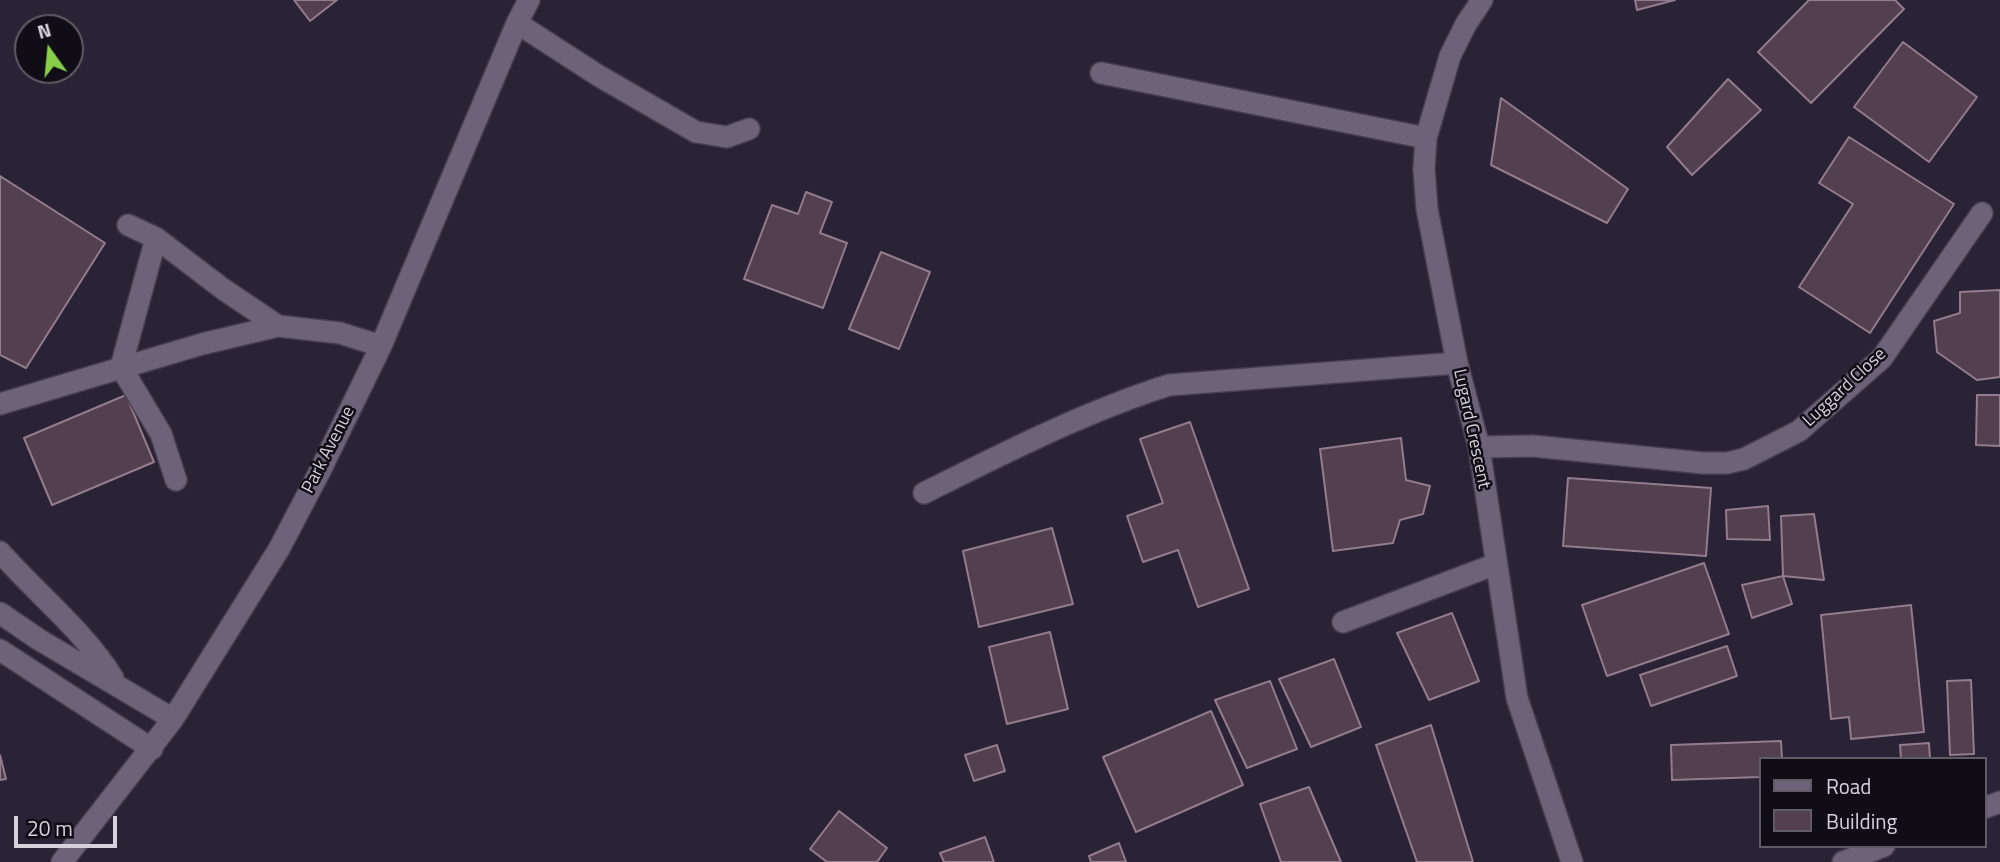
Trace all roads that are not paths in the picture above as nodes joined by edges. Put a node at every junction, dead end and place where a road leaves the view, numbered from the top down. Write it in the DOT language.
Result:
graph roads {
  1 [pos="529,0"];
  2 [pos="1482,0"];
  3 [pos="517,23"];
  4 [pos="1101,73"];
  5 [pos="749,129"];
  6 [pos="1426,138"];
  7 [pos="1982,214"];
  8 [pos="128,225"];
  9 [pos="156,238"];
  10 [pos="278,326"];
  11 [pos="381,346"];
  12 [pos="1457,363"];
  13 [pos="121,367"];
  14 [pos="0,404"];
  15 [pos="1479,447"];
  16 [pos="176,480"];
  17 [pos="924,493"];
  18 [pos="0,552"];
  19 [pos="1496,564"];
  20 [pos="0,613"];
  21 [pos="1343,622"];
  22 [pos="0,650"];
  23 [pos="117,686"];
  24 [pos="173,719"];
  25 [pos="152,749"];
  26 [pos="1879,848"];
  27 [pos="62,862"];
  28 [pos="1572,862"];
  29 [pos="1843,862"];
  1 -- 3 [label="street, Park Avenue"];
  2 -- 6 [label="street, Lugard Crescent"];
  3 -- 5 [label="street"];
  3 -- 11 [label="street, Park Avenue"];
  4 -- 6 [label="street"];
  6 -- 12 [label="street, Lugard Crescent"];
  7 -- 15 [label="street, Luggard Close"];
  8 -- 9 [label="street"];
  9 -- 10 [label="street"];
  9 -- 13 [label="street"];
  10 -- 11 [label="street"];
  10 -- 13 [label="street"];
  11 -- 24 [label="street, Park Avenue"];
  12 -- 15 [label="street, Lugard Crescent"];
  12 -- 17 [label="street"];
  13 -- 14 [label="street"];
  13 -- 16 [label="street"];
  15 -- 19 [label="street, Lugard Crescent"];
  18 -- 23 [label="street"];
  19 -- 21 [label="street"];
  19 -- 28 [label="street, Lugard Crescent"];
  20 -- 23 [label="street"];
  22 -- 25 [label="street"];
  23 -- 24 [label="street"];
  24 -- 25 [label="street, Park Avenue"];
  25 -- 27 [label="street, Park Avenue"];
  26 -- 29 [label="street"];
}
